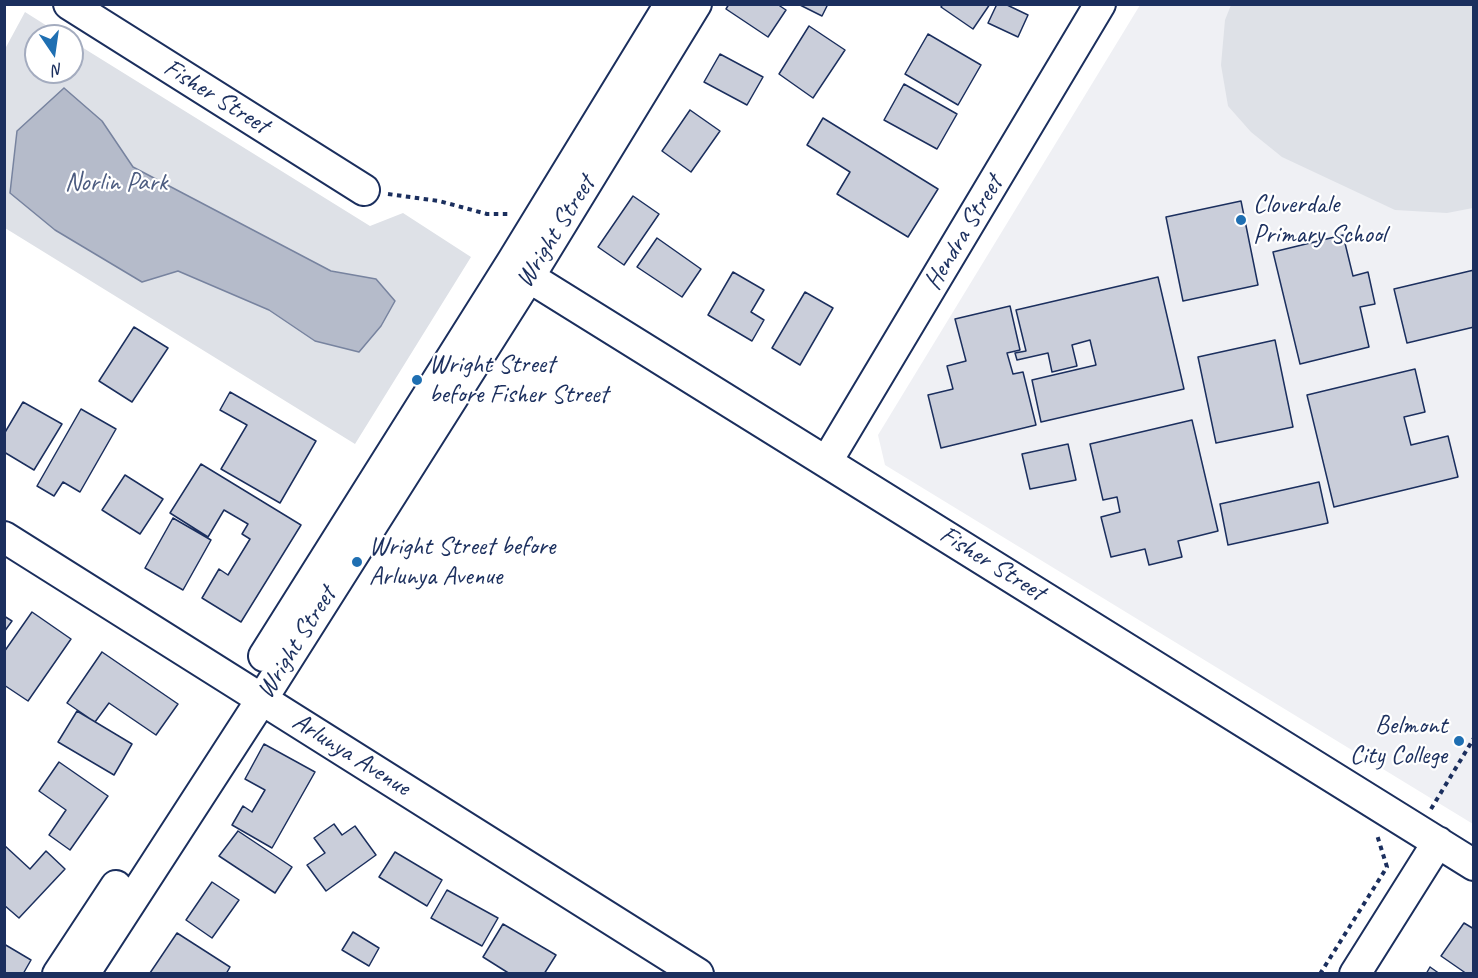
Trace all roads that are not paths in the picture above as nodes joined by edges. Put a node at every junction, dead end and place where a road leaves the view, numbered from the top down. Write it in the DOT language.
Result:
graph roads {
  1 [pos="69,4"];
  2 [pos="669,4"];
  3 [pos="696,4"];
  4 [pos="1100,4"];
  5 [pos="364,190"];
  6 [pos="520,269"];
  7 [pos="827,461"];
  8 [pos="4,537"];
  9 [pos="254,693"];
  10 [pos="1438,830"];
  11 [pos="1473,865"];
  12 [pos="58,974"];
  13 [pos="84,974"];
  14 [pos="698,974"];
  15 [pos="1355,974"];
  1 -- 5 [label="street, Fisher Street"];
  2 -- 6 [label="street, Wright Street"];
  3 -- 6 [label="street, Wright Street"];
  4 -- 7 [label="street, Hendra Street"];
  6 -- 7 [label="street, Fisher Street"];
  6 -- 9 [label="street, Wright Street"];
  7 -- 10 [label="street, Fisher Street"];
  8 -- 9 [label="street, Arlunya Avenue"];
  9 -- 12 [label="street, Wright Street"];
  9 -- 13 [label="street, Wright Street"];
  9 -- 14 [label="street, Arlunya Avenue"];
  10 -- 11 [label="street, Fisher Street"];
  10 -- 15 [label="street"];
}
